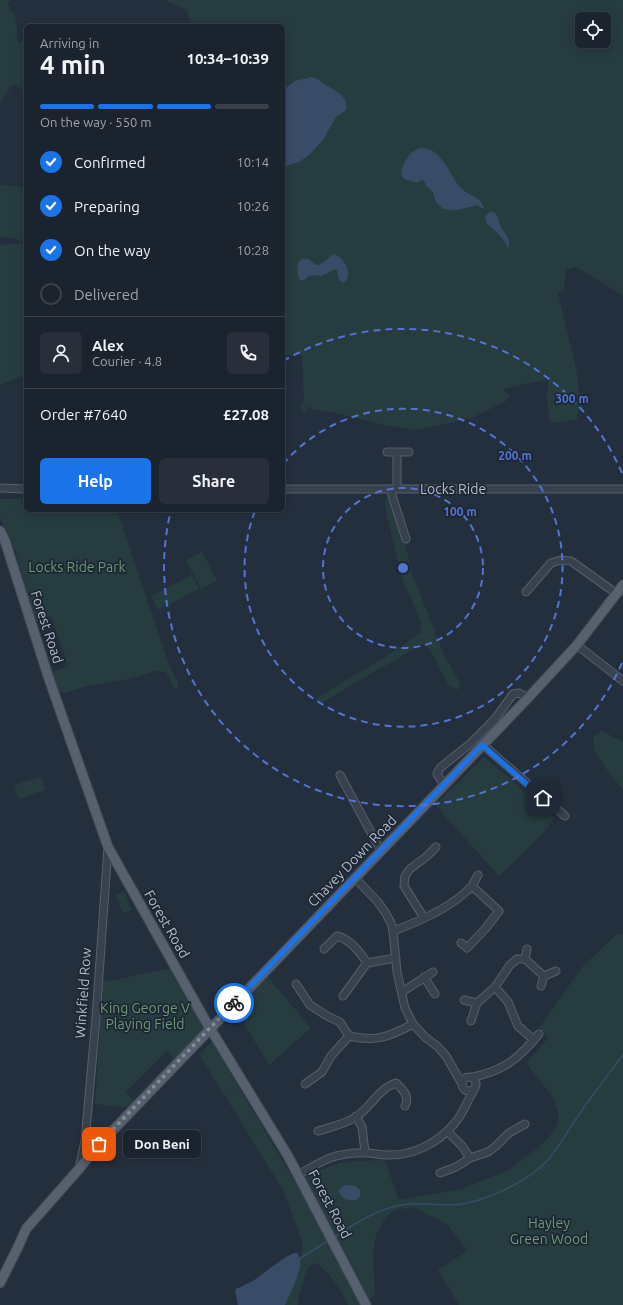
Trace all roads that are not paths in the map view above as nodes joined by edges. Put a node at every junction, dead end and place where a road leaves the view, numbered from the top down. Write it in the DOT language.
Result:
graph roads {
  1 [pos="387,452"];
  2 [pos="397,452"];
  3 [pos="409,452"];
  4 [pos="0,488"];
  5 [pos="24,488"];
  6 [pos="285,489"];
  7 [pos="394,489"];
  8 [pos="623,489"];
  9 [pos="0,531"];
  10 [pos="406,539"];
  11 [pos="623,585"];
  12 [pos="526,592"];
  13 [pos="617,594"];
  14 [pos="577,645"];
  15 [pos="623,681"];
  16 [pos="528,698"];
  17 [pos="482,745"];
  18 [pos="340,775"];
  19 [pos="444,785"];
  20 [pos="565,816"];
  21 [pos="108,847"];
  22 [pos="436,847"];
  23 [pos="381,851"];
  24 [pos="478,875"];
  25 [pos="355,878"];
  26 [pos="472,886"];
  27 [pos="424,918"];
  28 [pos="393,931"];
  29 [pos="461,942"];
  30 [pos="324,949"];
  31 [pos="527,949"];
  32 [pos="396,958"];
  33 [pos="525,959"];
  34 [pos="367,962"];
  35 [pos="433,972"];
  36 [pos="556,972"];
  37 [pos="544,976"];
  38 [pos="424,977"];
  39 [pos="296,984"];
  40 [pos="541,986"];
  41 [pos="495,987"];
  42 [pos="402,992"];
  43 [pos="435,994"];
  44 [pos="343,996"];
  45 [pos="464,1000"];
  46 [pos="477,1003"];
  47 [pos="471,1021"];
  48 [pos="413,1024"];
  49 [pos="210,1028"];
  50 [pos="539,1034"];
  51 [pos="349,1036"];
  52 [pos="534,1040"];
  53 [pos="455,1070"];
  54 [pos="473,1082"];
  55 [pos="305,1084"];
  56 [pos="463,1087"];
  57 [pos="405,1106"];
  58 [pos="464,1106"];
  59 [pos="356,1116"];
  60 [pos="525,1124"];
  61 [pos="318,1131"];
  62 [pos="447,1132"];
  63 [pos="85,1141"];
  64 [pos="94,1150"];
  65 [pos="365,1152"];
  66 [pos="470,1158"];
  67 [pos="79,1169"];
  68 [pos="440,1173"];
  69 [pos="298,1175"];
  70 [pos="2,1271"];
  71 [pos="0,1284"];
  72 [pos="366,1305"];
  1 -- 2 [label="street"];
  2 -- 3 [label="street"];
  2 -- 7 [label="street"];
  4 -- 5 [label="street"];
  6 -- 7 [label="street, Locks Ride"];
  7 -- 8 [label="street, Locks Ride"];
  7 -- 10 [label="street"];
  9 -- 21 [label="main road, Forest Road"];
  11 -- 13 [label="main road, Chavey Down Road"];
  12 -- 13 [label="street"];
  13 -- 14 [label="main road, Chavey Down Road"];
  14 -- 15 [label="street"];
  14 -- 16 [label="main road, Chavey Down Road"];
  16 -- 17 [label="main road, Chavey Down Road"];
  16 -- 19 [label="street"];
  17 -- 19 [label="main road, Chavey Down Road"];
  17 -- 20 [label="street"];
  18 -- 23 [label="street"];
  19 -- 23 [label="main road, Chavey Down Road"];
  21 -- 49 [label="main road, Forest Road"];
  21 -- 63 [label="street, Winkfield Row"];
  22 -- 27 [label="street"];
  23 -- 25 [label="main road, Chavey Down Road"];
  24 -- 26 [label="street"];
  25 -- 28 [label="street"];
  25 -- 49 [label="main road, Chavey Down Road"];
  26 -- 27 [label="street"];
  26 -- 29 [label="street"];
  27 -- 28 [label="street"];
  28 -- 32 [label="street"];
  30 -- 34 [label="street"];
  31 -- 33 [label="street"];
  32 -- 34 [label="street"];
  32 -- 42 [label="street"];
  33 -- 37 [label="street"];
  33 -- 41 [label="street"];
  34 -- 44 [label="street"];
  35 -- 38 [label="street"];
  36 -- 37 [label="street"];
  37 -- 40 [label="street"];
  38 -- 42 [label="street"];
  38 -- 43 [label="street"];
  39 -- 51 [label="street"];
  41 -- 46 [label="street"];
  41 -- 52 [label="street"];
  42 -- 48 [label="street"];
  45 -- 46 [label="street"];
  46 -- 47 [label="street"];
  48 -- 51 [label="street"];
  48 -- 53 [label="street"];
  49 -- 64 [label="main road, Chavey Down Road"];
  49 -- 69 [label="main road, Forest Road"];
  50 -- 52 [label="street"];
  51 -- 55 [label="street"];
  52 -- 54 [label="street"];
  53 -- 54 [label="street"];
  53 -- 56 [label="street"];
  54 -- 56 [label="street"];
  54 -- 56 [label="street"];
  54 -- 58 [label="street"];
  56 -- 58 [label="street"];
  57 -- 59 [label="street"];
  58 -- 62 [label="street"];
  59 -- 61 [label="street"];
  59 -- 65 [label="street"];
  60 -- 66 [label="street"];
  62 -- 65 [label="street"];
  62 -- 66 [label="street"];
  63 -- 64 [label="street"];
  63 -- 67 [label="street, Winkfield Row"];
  64 -- 67 [label="main road, Winkfield Row"];
  65 -- 69 [label="street"];
  66 -- 68 [label="street"];
  67 -- 70 [label="main road, Winkfield Row"];
  69 -- 72 [label="main road, Forest Road"];
  70 -- 71 [label="main road, Winkfield Row"];
}
